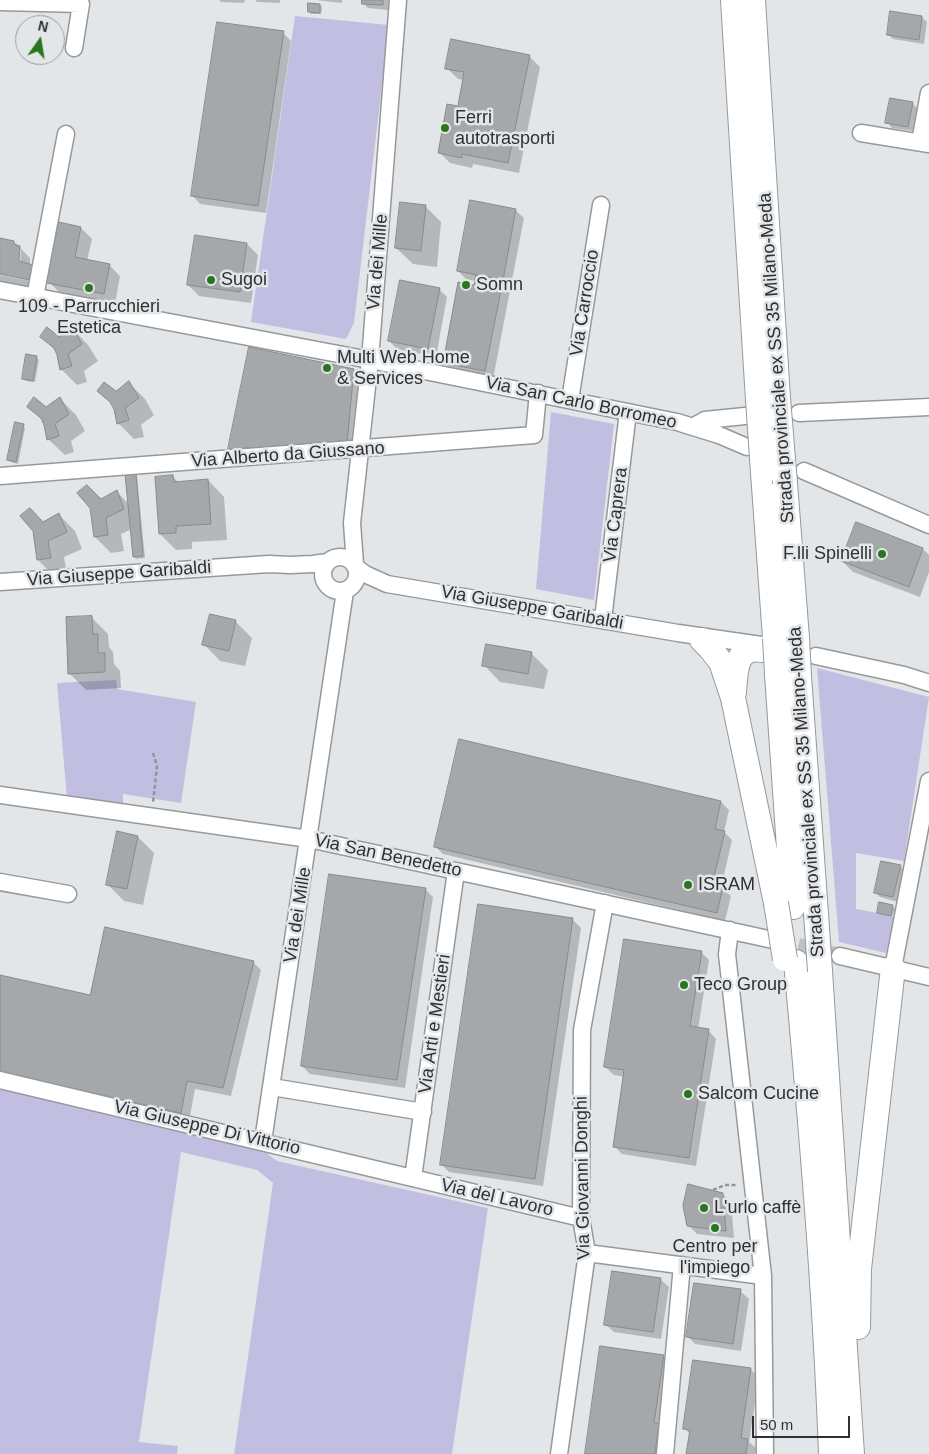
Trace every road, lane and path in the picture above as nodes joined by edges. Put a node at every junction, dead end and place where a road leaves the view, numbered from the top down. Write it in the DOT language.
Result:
graph roads {
  1 [pos="398,0"];
  2 [pos="733,0"];
  3 [pos="753,0"];
  4 [pos="0,2"];
  5 [pos="74,48"];
  6 [pos="748,79"];
  7 [pos="929,93"];
  8 [pos="861,133"];
  9 [pos="66,134"];
  10 [pos="925,143"];
  11 [pos="600,205"];
  12 [pos="0,290"];
  13 [pos="35,297"];
  14 [pos="370,360"];
  15 [pos="538,393"];
  16 [pos="570,400"];
  17 [pos="760,405"];
  18 [pos="929,407"];
  19 [pos="628,412"];
  20 [pos="799,413"];
  21 [pos="694,426"];
  22 [pos="747,447"];
  23 [pos="360,450"];
  24 [pos="0,476"];
  25 [pos="794,477"];
  26 [pos="352,523"];
  27 [pos="929,525"];
  28 [pos="333,559"];
  29 [pos="269,564"];
  30 [pos="356,566"];
  31 [pos="0,582"];
  32 [pos="387,584"];
  33 [pos="338,588"];
  34 [pos="603,619"];
  35 [pos="678,633"];
  36 [pos="702,640"];
  37 [pos="767,646"];
  38 [pos="802,668"];
  39 [pos="904,675"];
  40 [pos="929,675"];
  41 [pos="929,683"];
  42 [pos="733,698"];
  43 [pos="153,753"];
  44 [pos="929,781"];
  45 [pos="0,795"];
  46 [pos="152,816"];
  47 [pos="309,839"];
  48 [pos="456,871"];
  49 [pos="0,882"];
  50 [pos="68,894"];
  51 [pos="605,903"];
  52 [pos="785,905"];
  53 [pos="730,930"];
  54 [pos="785,954"];
  55 [pos="840,956"];
  56 [pos="893,968"];
  57 [pos="929,977"];
  58 [pos="0,1080"];
  59 [pos="272,1088"];
  60 [pos="423,1112"];
  61 [pos="263,1141"];
  62 [pos="413,1178"];
  63 [pos="752,1184"];
  64 [pos="713,1190"];
  65 [pos="581,1218"];
  66 [pos="587,1253"];
  67 [pos="682,1265"];
  68 [pos="763,1276"];
  69 [pos="845,1451"];
  70 [pos="559,1454"];
  71 [pos="665,1454"];
  72 [pos="766,1454"];
  1 -- 14 [label="street, Via dei Mille"];
  2 -- 6 [label="highway"];
  3 -- 6 [label="highway"];
  4 -- 5 [label="street"];
  6 -- 17 [label="highway, Strada provinciale ex SS 35 Milano-Meda"];
  7 -- 10 [label="street"];
  8 -- 10 [label="street"];
  9 -- 13 [label="street"];
  11 -- 16 [label="street, Via Carroccio"];
  12 -- 13 [label="street, Via San Carlo Borromeo"];
  13 -- 14 [label="street, Via San Carlo Borromeo"];
  14 -- 15 [label="street, Via San Carlo Borromeo"];
  14 -- 23 [label="street, Via dei Mille"];
  15 -- 16 [label="street, Via San Carlo Borromeo"];
  15 -- 23 [label="street, Via Alberto da Giussano"];
  16 -- 19 [label="street, Via San Carlo Borromeo"];
  17 -- 21 [label="street"];
  17 -- 25 [label="highway, Strada provinciale ex SS 35 Milano-Meda, bridge"];
  17 -- 37 [label="highway, Strada provinciale ex SS 35 Milano-Meda, bridge"];
  18 -- 20 [label="street"];
  19 -- 21 [label="street, Via San Carlo Borromeo"];
  19 -- 34 [label="street, Via Caprera"];
  21 -- 22 [label="street, Via San Carlo Borromeo"];
  23 -- 24 [label="street, Via Alberto da Giussano"];
  23 -- 26 [label="street, Via dei Mille"];
  25 -- 27 [label="street"];
  25 -- 37 [label="highway, Strada provinciale ex SS 35 Milano-Meda"];
  26 -- 28 [label="street, Via dei Mille"];
  26 -- 30 [label="street, Via dei Mille"];
  28 -- 29 [label="street, Via Giuseppe Garibaldi"];
  28 -- 30 [label="street"];
  28 -- 33 [label="street"];
  29 -- 31 [label="street, Via Giuseppe Garibaldi"];
  29 -- 33 [label="street, Via Giuseppe Garibaldi"];
  30 -- 32 [label="street, Via Giuseppe Garibaldi"];
  30 -- 33 [label="street"];
  32 -- 33 [label="street, Via Giuseppe Garibaldi"];
  32 -- 34 [label="street, Via Giuseppe Garibaldi"];
  33 -- 47 [label="street, Via dei Mille"];
  34 -- 35 [label="street, Via Giuseppe Garibaldi"];
  35 -- 36 [label="street, Via Giuseppe Garibaldi"];
  35 -- 37 [label="street, Via Giuseppe Garibaldi"];
  36 -- 37 [label="street, Via Giuseppe Garibaldi"];
  36 -- 42 [label="highway"];
  37 -- 38 [label="highway, Strada provinciale ex SS 35 Milano-Meda, bridge"];
  37 -- 42 [label="highway"];
  38 -- 39 [label="street"];
  38 -- 52 [label="highway, Strada provinciale ex SS 35 Milano-Meda"];
  38 -- 69 [label="highway, Strada provinciale ex SS 35 Milano-Meda, bridge"];
  39 -- 40 [label="street"];
  39 -- 41 [label="street"];
  42 -- 52 [label="highway"];
  43 -- 46 [label="path"];
  44 -- 56 [label="street"];
  45 -- 46 [label="street, Via San Benedetto"];
  46 -- 47 [label="street, Via San Benedetto"];
  47 -- 48 [label="street, Via San Benedetto"];
  47 -- 59 [label="street, Via dei Mille"];
  48 -- 51 [label="street, Via San Benedetto"];
  48 -- 60 [label="street, Via Arti e Mestieri"];
  49 -- 50 [label="street"];
  51 -- 53 [label="street, Via San Benedetto"];
  51 -- 65 [label="street, Via Giovanni Donghi"];
  52 -- 54 [label="highway, Strada provinciale ex SS 35 Milano-Meda"];
  53 -- 54 [label="street, Via San Benedetto"];
  53 -- 63 [label="street"];
  54 -- 69 [label="highway, Strada provinciale ex SS 35 Milano-Meda"];
  55 -- 56 [label="street"];
  56 -- 57 [label="street"];
  56 -- 69 [label="highway"];
  58 -- 61 [label="street, Via Giuseppe Di Vittorio"];
  59 -- 60 [label="street"];
  59 -- 61 [label="street, Via dei Mille"];
  60 -- 62 [label="street, Via Arti e Mestieri"];
  61 -- 62 [label="street, Via Giuseppe Di Vittorio"];
  62 -- 65 [label="street, Via del Lavoro"];
  63 -- 64 [label="path"];
  63 -- 68 [label="street"];
  65 -- 66 [label="street, Via Giovanni Donghi"];
  66 -- 67 [label="street"];
  66 -- 70 [label="street, Via Giovanni Donghi"];
  67 -- 68 [label="street"];
  67 -- 71 [label="street"];
  68 -- 72 [label="street"];
}
